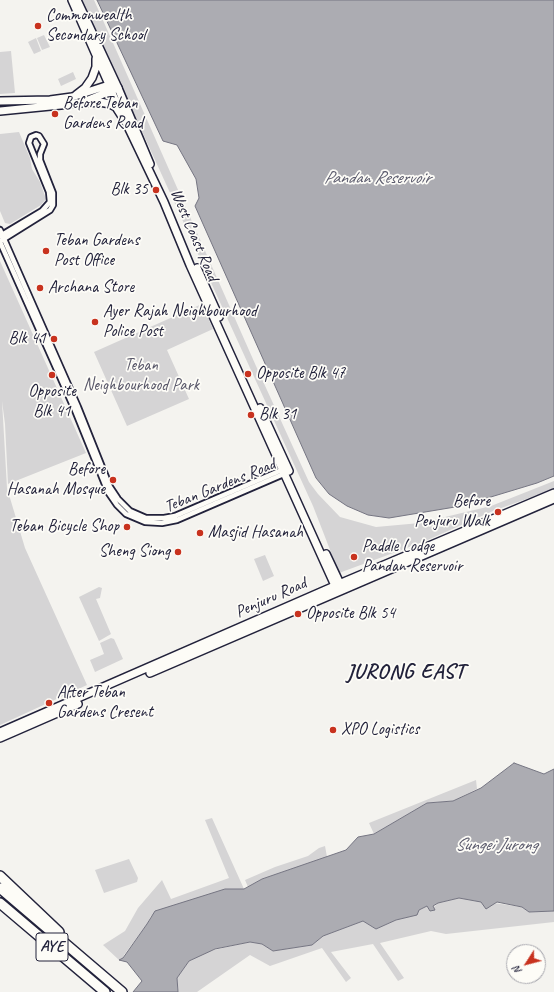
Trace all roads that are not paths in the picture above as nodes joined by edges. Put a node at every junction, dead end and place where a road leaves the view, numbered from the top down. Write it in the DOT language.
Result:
graph roads {
  1 [pos="72,0"];
  2 [pos="77,0"];
  3 [pos="96,56"];
  4 [pos="113,87"];
  5 [pos="72,97"];
  6 [pos="0,101"];
  7 [pos="81,103"];
  8 [pos="0,111"];
  9 [pos="123,118"];
  10 [pos="1,238"];
  11 [pos="286,470"];
  12 [pos="554,493"];
  13 [pos="554,499"];
  14 [pos="339,588"];
  15 [pos="146,672"];
  16 [pos="0,732"];
  17 [pos="0,738"];
  18 [pos="0,876"];
  19 [pos="0,888"];
  20 [pos="0,903"];
  21 [pos="95,968"];
  22 [pos="105,992"];
  23 [pos="122,992"];
  1 -- 3 [label="main road, West Coast Road"];
  2 -- 4 [label="main road, West Coast Road"];
  3 -- 4 [label="main road, West Coast Road"];
  3 -- 5 [label="main road"];
  4 -- 5 [label="main road"];
  4 -- 7 [label="main road"];
  4 -- 9 [label="main road, West Coast Road"];
  4 -- 11 [label="main road, West Coast Road"];
  5 -- 6 [label="main road"];
  7 -- 8 [label="main road"];
  7 -- 9 [label="main road"];
  9 -- 11 [label="main road, West Coast Road"];
  10 -- 10 [label="street"];
  10 -- 11 [label="street, Teban Gardens Road"];
  11 -- 14 [label="main road, West Coast Road"];
  12 -- 14 [label="main road, Penjuru Road"];
  13 -- 14 [label="main road, Penjuru Road"];
  14 -- 15 [label="main road, Penjuru Road"];
  15 -- 16 [label="main road, Penjuru Road"];
  15 -- 17 [label="main road, Penjuru Road"];
  18 -- 21 [label="highway"];
  19 -- 21 [label="highway, AYE"];
  20 -- 22 [label="highway, AYE"];
  21 -- 23 [label="highway, AYE"];
}
